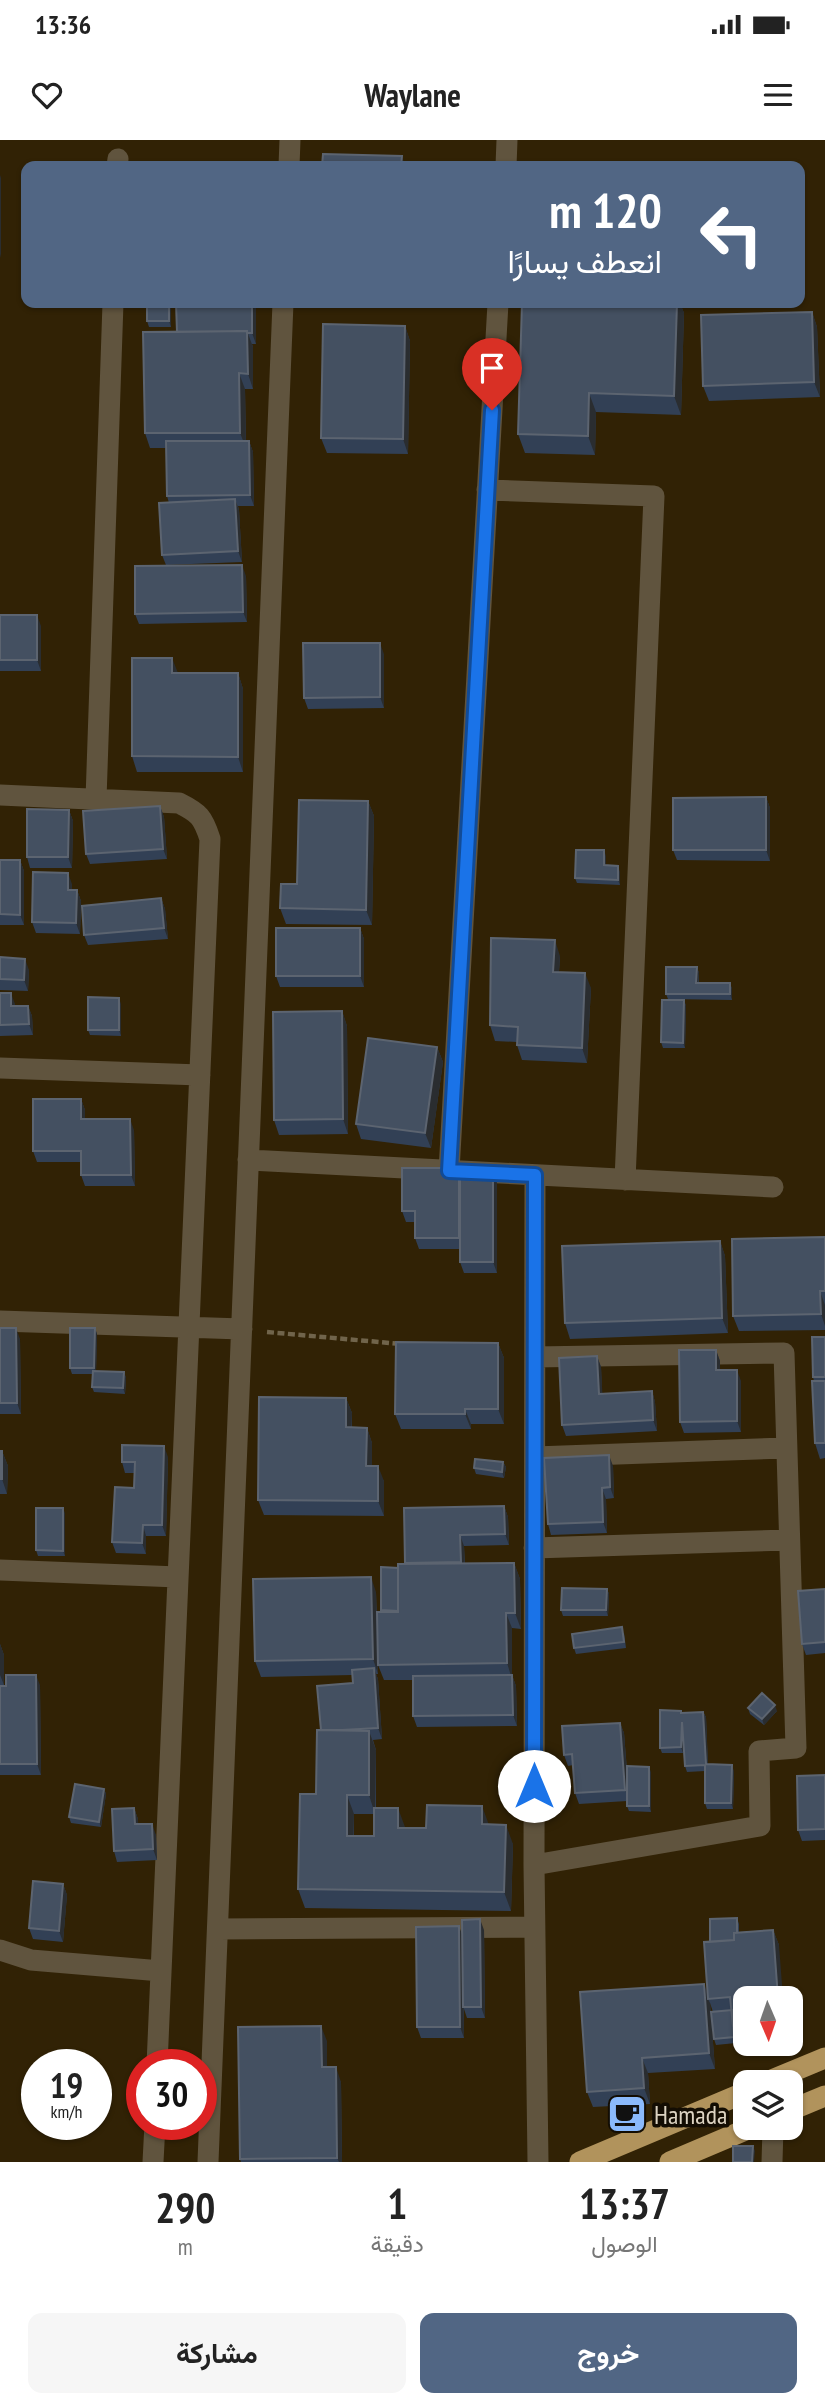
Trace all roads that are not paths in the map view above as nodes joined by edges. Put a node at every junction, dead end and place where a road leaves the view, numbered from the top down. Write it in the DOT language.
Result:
graph roads {
  1 [pos="290,140"];
  2 [pos="507,140"];
  3 [pos="289,161"];
  4 [pos="506,161"];
  5 [pos="113,308"];
  6 [pos="283,308"];
  7 [pos="498,308"];
  8 [pos="487,490"];
  9 [pos="0,795"];
  10 [pos="96,799"];
  11 [pos="0,1068"];
  12 [pos="200,1075"];
  13 [pos="248,1160"];
  14 [pos="449,1171"];
  15 [pos="535,1175"];
  16 [pos="625,1180"];
  17 [pos="773,1187"];
  18 [pos="0,1321"];
  19 [pos="189,1327"];
  20 [pos="242,1329"];
  21 [pos="535,1357"];
  22 [pos="786,1448"];
  23 [pos="534,1457"];
  24 [pos="789,1539"];
  25 [pos="534,1548"];
  26 [pos="0,1570"];
  27 [pos="178,1577"];
  28 [pos="534,1865"];
  29 [pos="534,1927"];
  30 [pos="218,1929"];
  31 [pos="0,1950"];
  32 [pos="161,1971"];
  33 [pos="158,2049"];
  34 [pos="825,2058"];
  35 [pos="796,2070"];
  36 [pos="825,2096"];
  37 [pos="733,2097"];
  38 [pos="803,2105"];
  39 [pos="733,2135"];
  40 [pos="154,2140"];
  41 [pos="772,2140"];
  42 [pos="153,2162"];
  43 [pos="208,2162"];
  44 [pos="538,2162"];
  45 [pos="580,2162"];
  46 [pos="670,2162"];
  47 [pos="772,2162"];
  1 -- 3 [label="street"];
  2 -- 4 [label="street"];
  5 -- 10 [label="street"];
  6 -- 13 [label="street"];
  7 -- 8 [label="street"];
  8 -- 14 [label="street"];
  8 -- 16 [label="street"];
  9 -- 10 [label="street"];
  10 -- 12 [label="street"];
  11 -- 12 [label="street"];
  12 -- 19 [label="street"];
  13 -- 14 [label="street"];
  13 -- 20 [label="street"];
  14 -- 15 [label="street"];
  15 -- 16 [label="street"];
  15 -- 21 [label="street"];
  16 -- 17 [label="street"];
  18 -- 19 [label="street"];
  19 -- 20 [label="street"];
  19 -- 27 [label="street"];
  20 -- 30 [label="street"];
  21 -- 22 [label="street"];
  21 -- 23 [label="street"];
  22 -- 23 [label="street"];
  22 -- 24 [label="street"];
  23 -- 25 [label="street"];
  24 -- 25 [label="street"];
  24 -- 28 [label="street"];
  25 -- 28 [label="street"];
  26 -- 27 [label="street"];
  27 -- 32 [label="street"];
  28 -- 29 [label="street"];
  29 -- 30 [label="street"];
  29 -- 44 [label="street"];
  30 -- 43 [label="street"];
  31 -- 32 [label="street"];
  32 -- 33 [label="street"];
  34 -- 35 [label="highway"];
  36 -- 38 [label="highway"];
  37 -- 45 [label="highway"];
  39 -- 46 [label="highway"];
  40 -- 42 [label="street"];
  41 -- 47 [label="street"];
}
